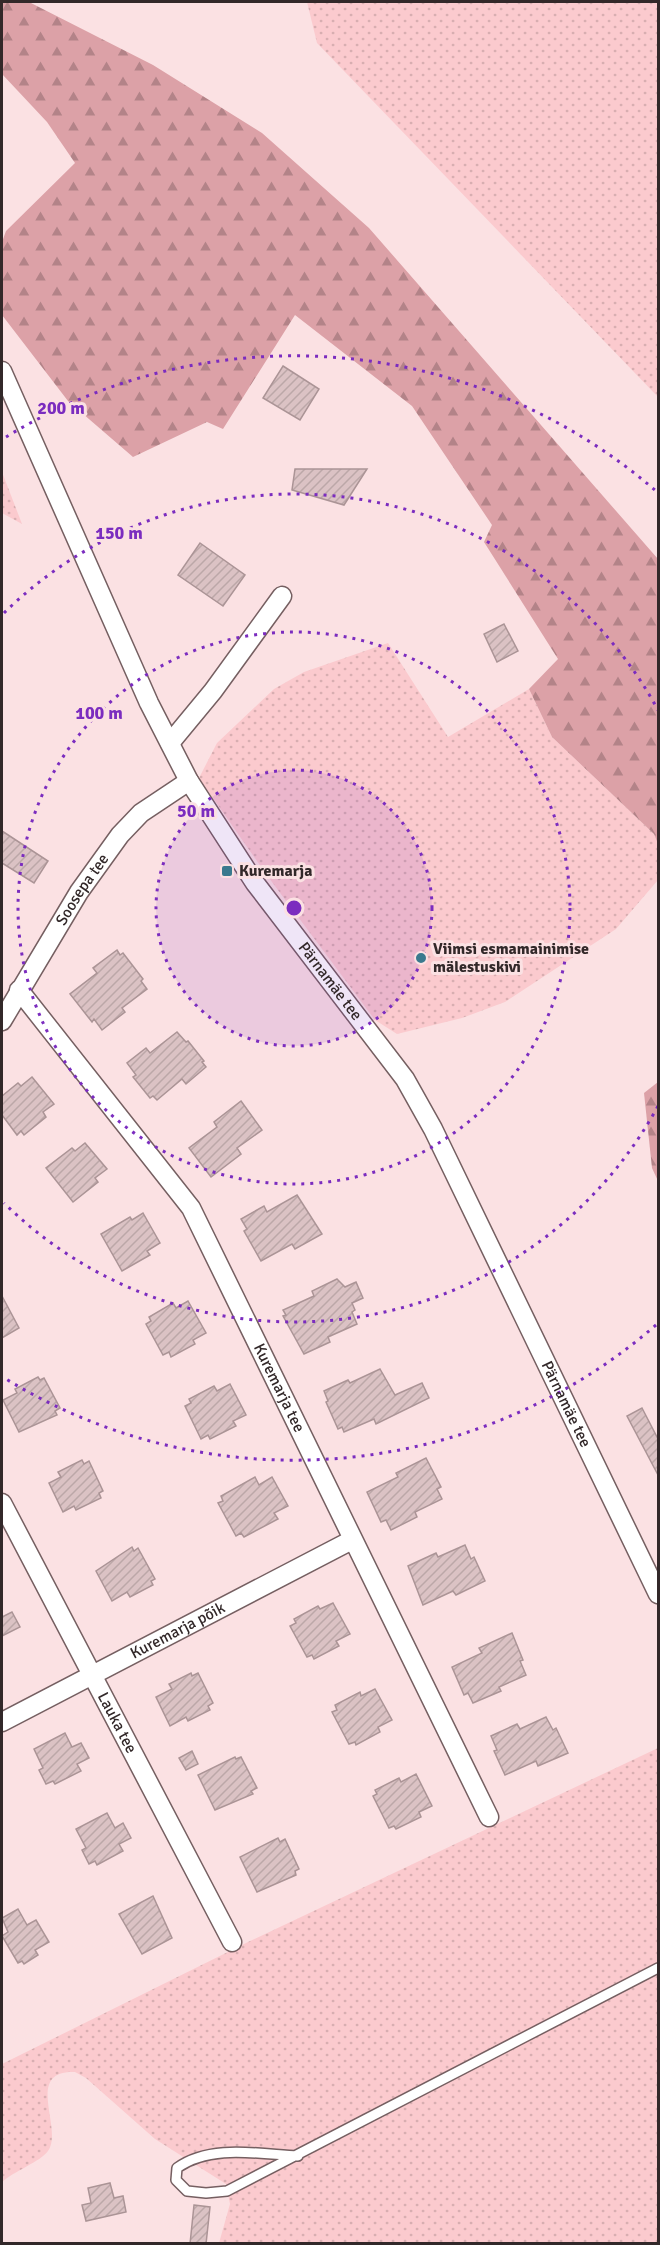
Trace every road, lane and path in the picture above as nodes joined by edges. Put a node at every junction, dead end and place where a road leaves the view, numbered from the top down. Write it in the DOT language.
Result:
graph roads {
  1 [pos="2,371"];
  2 [pos="282,596"];
  3 [pos="170,744"];
  4 [pos="189,781"];
  5 [pos="19,990"];
  6 [pos="2,1021"];
  7 [pos="2,1503"];
  8 [pos="352,1540"];
  9 [pos="658,1594"];
  10 [pos="91,1674"];
  11 [pos="2,1722"];
  12 [pos="489,1817"];
  13 [pos="232,1942"];
  14 [pos="658,1968"];
  15 [pos="298,2156"];
  1 -- 3 [label="street, Pärnamäe tee"];
  2 -- 3 [label="street"];
  3 -- 4 [label="street, Pärnamäe tee"];
  4 -- 5 [label="street, Soosepa tee"];
  4 -- 9 [label="street, Pärnamäe tee"];
  5 -- 6 [label="street, Soosepa tee"];
  5 -- 8 [label="street, Kuremarja tee"];
  7 -- 10 [label="street, Lauka tee"];
  8 -- 10 [label="street, Kuremarja põik"];
  8 -- 12 [label="street, Kuremarja tee"];
  10 -- 11 [label="street, Kuremarja põik"];
  10 -- 13 [label="street, Lauka tee"];
  14 -- 15 [label="lane"];
  15 -- 15 [label="lane"];
}
